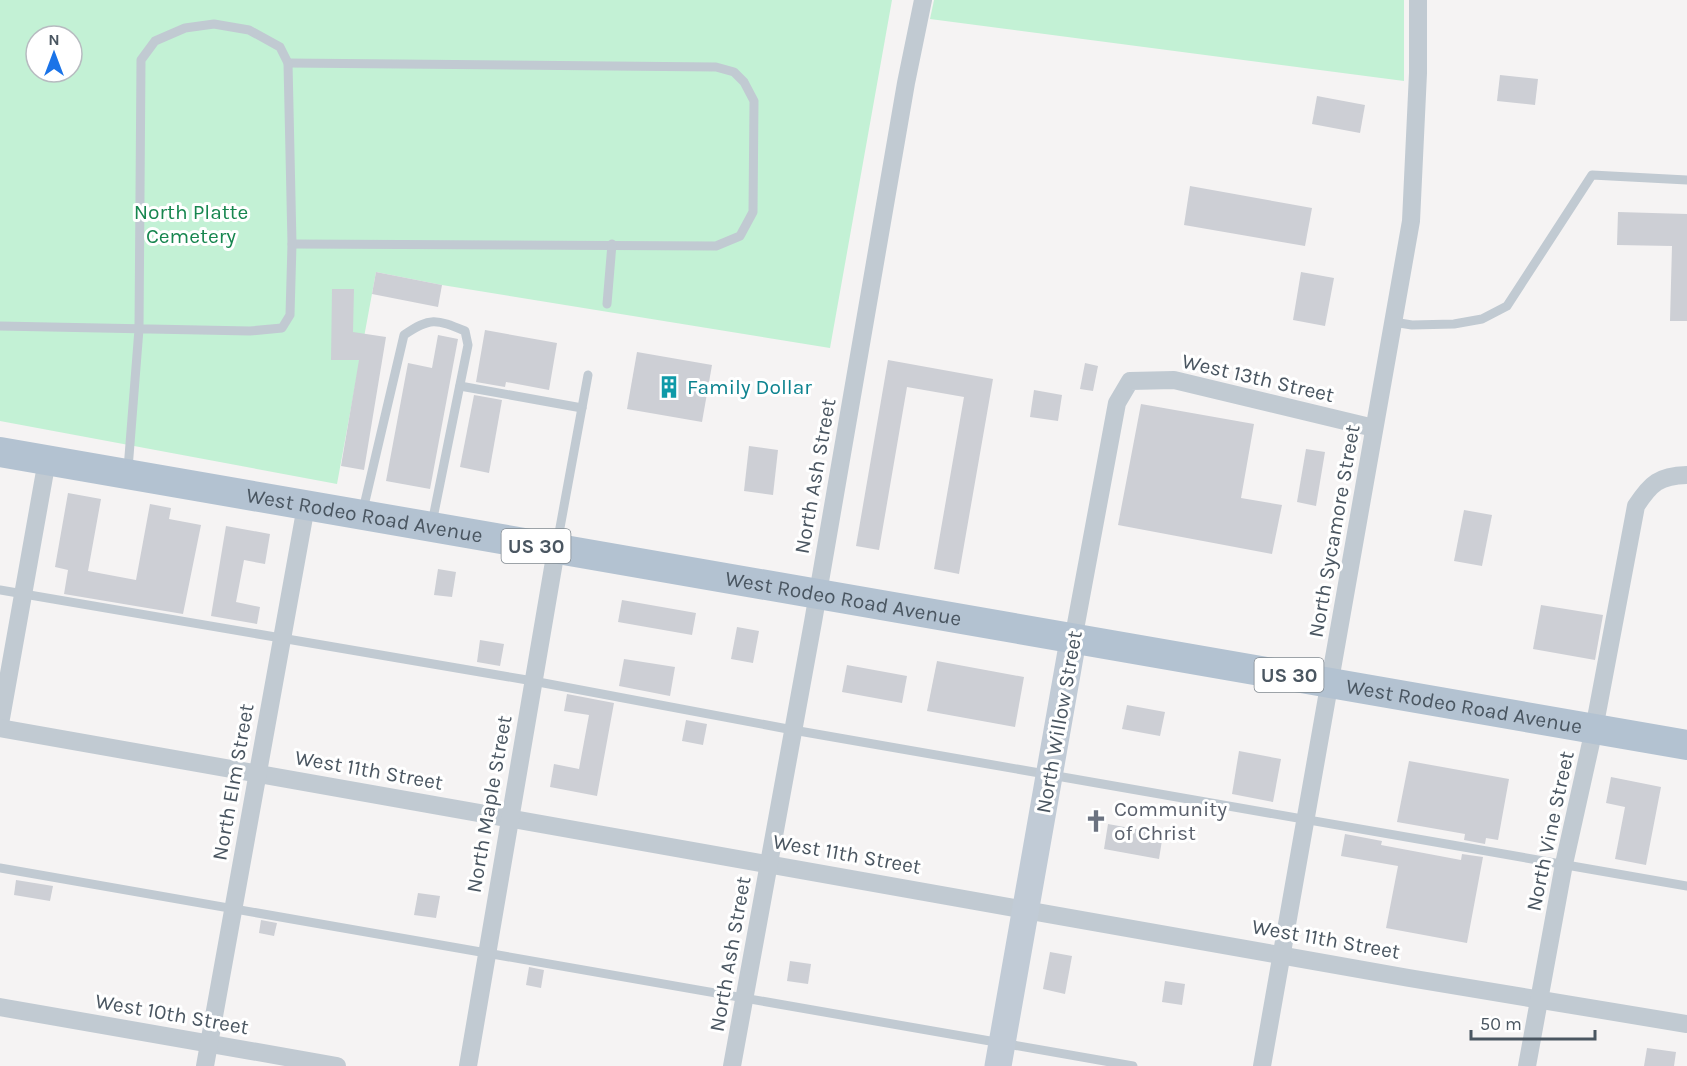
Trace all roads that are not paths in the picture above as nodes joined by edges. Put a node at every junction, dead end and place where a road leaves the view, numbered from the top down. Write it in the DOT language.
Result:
graph roads {
  1 [pos="923,0"];
  2 [pos="1418,0"];
  3 [pos="288,63"];
  4 [pos="1687,180"];
  5 [pos="292,244"];
  6 [pos="612,244"];
  7 [pos="607,304"];
  8 [pos="1393,322"];
  9 [pos="0,327"];
  10 [pos="139,329"];
  11 [pos="588,375"];
  12 [pos="1130,381"];
  13 [pos="460,386"];
  14 [pos="582,408"];
  15 [pos="1374,428"];
  16 [pos="0,452"];
  17 [pos="48,460"];
  18 [pos="128,474"];
  19 [pos="1687,475"];
  20 [pos="306,506"];
  21 [pos="362,516"];
  22 [pos="431,528"];
  23 [pos="556,550"];
  24 [pos="0,590"];
  25 [pos="23,594"];
  26 [pos="818,595"];
  27 [pos="283,638"];
  28 [pos="1073,640"];
  29 [pos="533,681"];
  30 [pos="1330,682"];
  31 [pos="0,726"];
  32 [pos="1594,729"];
  33 [pos="793,730"];
  34 [pos="1687,745"];
  35 [pos="258,773"];
  36 [pos="1049,773"];
  37 [pos="509,817"];
  38 [pos="1306,818"];
  39 [pos="769,863"];
  40 [pos="1564,864"];
  41 [pos="0,868"];
  42 [pos="1687,886"];
  43 [pos="233,909"];
  44 [pos="1026,909"];
  45 [pos="486,954"];
  46 [pos="1282,954"];
  47 [pos="745,999"];
  48 [pos="1539,999"];
  49 [pos="0,1007"];
  50 [pos="1687,1024"];
  51 [pos="209,1043"];
  52 [pos="1000,1054"];
  53 [pos="205,1066"];
  54 [pos="337,1066"];
  55 [pos="468,1066"];
  56 [pos="732,1066"];
  57 [pos="1133,1066"];
  58 [pos="1262,1066"];
  59 [pos="1527,1066"];
  1 -- 26 [label="street, North Ash Street"];
  2 -- 8 [label="street, North Sycamore Street"];
  3 -- 5 [label="lane"];
  3 -- 6 [label="lane"];
  3 -- 10 [label="lane"];
  4 -- 8 [label="lane"];
  5 -- 6 [label="lane"];
  5 -- 10 [label="lane"];
  6 -- 7 [label="lane"];
  8 -- 15 [label="street, North Sycamore Street"];
  9 -- 10 [label="lane"];
  10 -- 18 [label="lane"];
  11 -- 14 [label="lane"];
  12 -- 15 [label="street, West 13th Street"];
  12 -- 28 [label="street, North Willow Street"];
  13 -- 14 [label="lane"];
  13 -- 21 [label="lane"];
  13 -- 22 [label="lane"];
  14 -- 23 [label="lane"];
  15 -- 30 [label="street, North Sycamore Street"];
  16 -- 17 [label="main road, West Rodeo Road Avenue / US 30"];
  17 -- 18 [label="main road, West Rodeo Road Avenue / US 30"];
  17 -- 25 [label="street"];
  18 -- 20 [label="main road, West Rodeo Road Avenue / US 30"];
  19 -- 32 [label="street, North Vine Street"];
  20 -- 21 [label="main road, West Rodeo Road Avenue / US 30"];
  20 -- 27 [label="street, North Elm Street"];
  21 -- 22 [label="main road, West Rodeo Road Avenue / US 30"];
  22 -- 23 [label="main road, West Rodeo Road Avenue / US 30"];
  23 -- 26 [label="main road, West Rodeo Road Avenue / US 30"];
  23 -- 29 [label="street, North Maple Street"];
  24 -- 25 [label="lane"];
  25 -- 27 [label="lane"];
  25 -- 31 [label="street"];
  26 -- 28 [label="main road, West Rodeo Road Avenue / US 30"];
  26 -- 33 [label="street, North Ash Street"];
  27 -- 29 [label="lane"];
  27 -- 35 [label="street, North Elm Street"];
  28 -- 30 [label="main road, West Rodeo Road Avenue / US 30"];
  28 -- 36 [label="main road, North Willow Street"];
  29 -- 33 [label="lane"];
  29 -- 37 [label="street, North Maple Street"];
  30 -- 32 [label="main road, West Rodeo Road Avenue / US 30"];
  30 -- 38 [label="street, North Sycamore Street"];
  31 -- 35 [label="street, West 11th Street"];
  32 -- 34 [label="main road, West Rodeo Road Avenue / US 30"];
  32 -- 40 [label="street, North Vine Street"];
  33 -- 36 [label="lane"];
  33 -- 39 [label="street, North Ash Street"];
  35 -- 37 [label="street, West 11th Street"];
  35 -- 43 [label="street, North Elm Street"];
  36 -- 38 [label="lane"];
  36 -- 44 [label="main road, North Willow Street"];
  37 -- 39 [label="street, West 11th Street"];
  37 -- 45 [label="street, North Maple Street"];
  38 -- 40 [label="lane"];
  38 -- 46 [label="street, North Sycamore Street"];
  39 -- 44 [label="street, West 11th Street"];
  39 -- 47 [label="street, North Ash Street"];
  40 -- 42 [label="lane"];
  40 -- 48 [label="street, North Vine Street"];
  41 -- 43 [label="lane"];
  43 -- 45 [label="lane"];
  43 -- 51 [label="street, North Elm Street"];
  44 -- 46 [label="street, West 11th Street"];
  44 -- 52 [label="main road, North Willow Street"];
  45 -- 47 [label="lane"];
  45 -- 55 [label="street, North Maple Street"];
  46 -- 48 [label="street, West 11th Street"];
  46 -- 58 [label="street, North Sycamore Street"];
  47 -- 52 [label="lane"];
  47 -- 56 [label="street, North Ash Street"];
  48 -- 50 [label="street, West 11th Street"];
  48 -- 59 [label="street, North Vine Street"];
  49 -- 51 [label="street, West 10th Street"];
  51 -- 53 [label="street, North Elm Street"];
  51 -- 54 [label="street, West 10th Street"];
  52 -- 57 [label="lane"];
}
